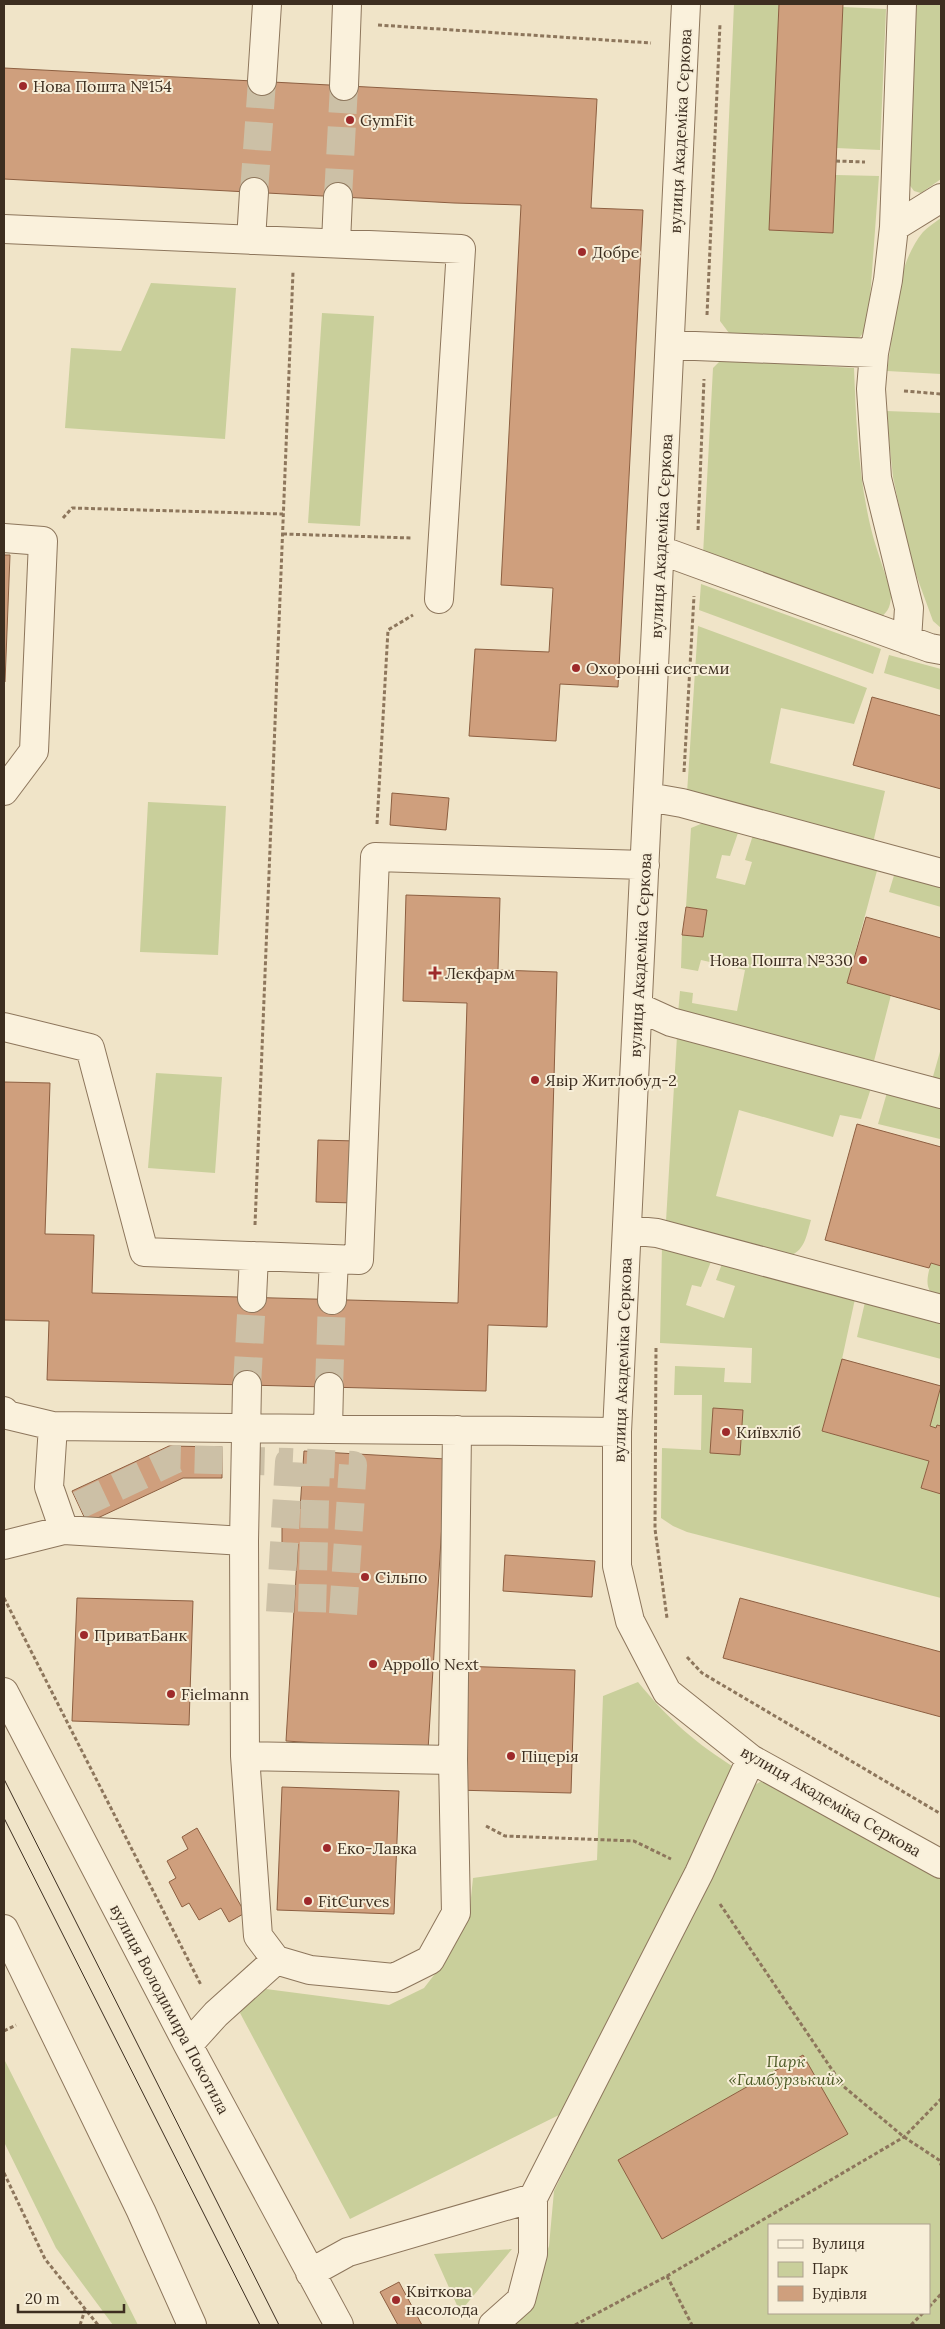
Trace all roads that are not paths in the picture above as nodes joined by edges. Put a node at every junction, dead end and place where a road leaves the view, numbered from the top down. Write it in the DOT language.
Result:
graph roads {
  1 [pos="267,4"];
  2 [pos="686,4"];
  3 [pos="902,4"];
  4 [pos="347,13"];
  5 [pos="262,82"];
  6 [pos="344,86"];
  7 [pos="254,192"];
  8 [pos="338,197"];
  9 [pos="941,198"];
  10 [pos="894,227"];
  11 [pos="4,229"];
  12 [pos="251,240"];
  13 [pos="336,243"];
  14 [pos="670,345"];
  15 [pos="874,352"];
  16 [pos="4,538"];
  17 [pos="660,550"];
  18 [pos="439,599"];
  19 [pos="907,640"];
  20 [pos="941,650"];
  21 [pos="4,791"];
  22 [pos="648,797"];
  23 [pos="644,865"];
  24 [pos="941,872"];
  25 [pos="638,1007"];
  26 [pos="4,1027"];
  27 [pos="941,1094"];
  28 [pos="627,1230"];
  29 [pos="254,1256"];
  30 [pos="334,1260"];
  31 [pos="252,1298"];
  32 [pos="332,1300"];
  33 [pos="941,1309"];
  34 [pos="247,1385"];
  35 [pos="329,1387"];
  36 [pos="4,1411"];
  37 [pos="53,1426"];
  38 [pos="246,1427"];
  39 [pos="328,1429"];
  40 [pos="457,1430"];
  41 [pos="617,1432"];
  42 [pos="67,1516"];
  43 [pos="244,1541"];
  44 [pos="4,1545"];
  45 [pos="4,1692"];
  46 [pos="244,1756"];
  47 [pos="752,1759"];
  48 [pos="453,1760"];
  49 [pos="941,1864"];
  50 [pos="4,1929"];
  51 [pos="276,1960"];
  52 [pos="188,2045"];
  53 [pos="533,2198"];
  54 [pos="310,2273"];
  55 [pos="192,2325"];
  56 [pos="339,2325"];
  57 [pos="493,2325"];
  1 -- 5 [label="street"];
  2 -- 14 [label="street, вулиця Академіка Сєркова"];
  3 -- 10 [label="street"];
  4 -- 6 [label="street"];
  7 -- 12 [label="street"];
  8 -- 13 [label="street"];
  9 -- 10 [label="street"];
  10 -- 15 [label="street"];
  11 -- 12 [label="street"];
  12 -- 13 [label="street"];
  13 -- 18 [label="street"];
  14 -- 15 [label="street"];
  14 -- 17 [label="street, вулиця Академіка Сєркова"];
  15 -- 19 [label="street"];
  16 -- 21 [label="street"];
  17 -- 19 [label="street"];
  17 -- 22 [label="street, вулиця Академіка Сєркова"];
  19 -- 20 [label="street"];
  22 -- 23 [label="street, вулиця Академіка Сєркова"];
  22 -- 24 [label="street"];
  23 -- 25 [label="street, вулиця Академіка Сєркова"];
  23 -- 30 [label="street"];
  25 -- 27 [label="street"];
  25 -- 28 [label="street, вулиця Академіка Сєркова"];
  26 -- 29 [label="street"];
  28 -- 33 [label="street"];
  28 -- 41 [label="street, вулиця Академіка Сєркова"];
  29 -- 30 [label="street"];
  29 -- 31 [label="street"];
  30 -- 32 [label="street"];
  34 -- 38 [label="street"];
  35 -- 39 [label="street"];
  36 -- 37 [label="street"];
  37 -- 38 [label="street"];
  37 -- 42 [label="street"];
  38 -- 39 [label="street"];
  38 -- 43 [label="street"];
  39 -- 40 [label="street"];
  40 -- 41 [label="street"];
  40 -- 48 [label="street"];
  41 -- 47 [label="street, вулиця Академіка Сєркова"];
  42 -- 43 [label="street"];
  42 -- 44 [label="street"];
  43 -- 46 [label="street"];
  45 -- 52 [label="street, вулиця Володимира Покотила"];
  46 -- 48 [label="street"];
  46 -- 51 [label="street"];
  47 -- 49 [label="street, вулиця Академіка Сєркова"];
  47 -- 53 [label="street"];
  48 -- 51 [label="street"];
  50 -- 55 [label="street"];
  51 -- 52 [label="street"];
  52 -- 54 [label="street, вулиця Володимира Покотила"];
  53 -- 54 [label="street"];
  53 -- 57 [label="street"];
  54 -- 56 [label="street, вулиця Володимира Покотила"];
}
